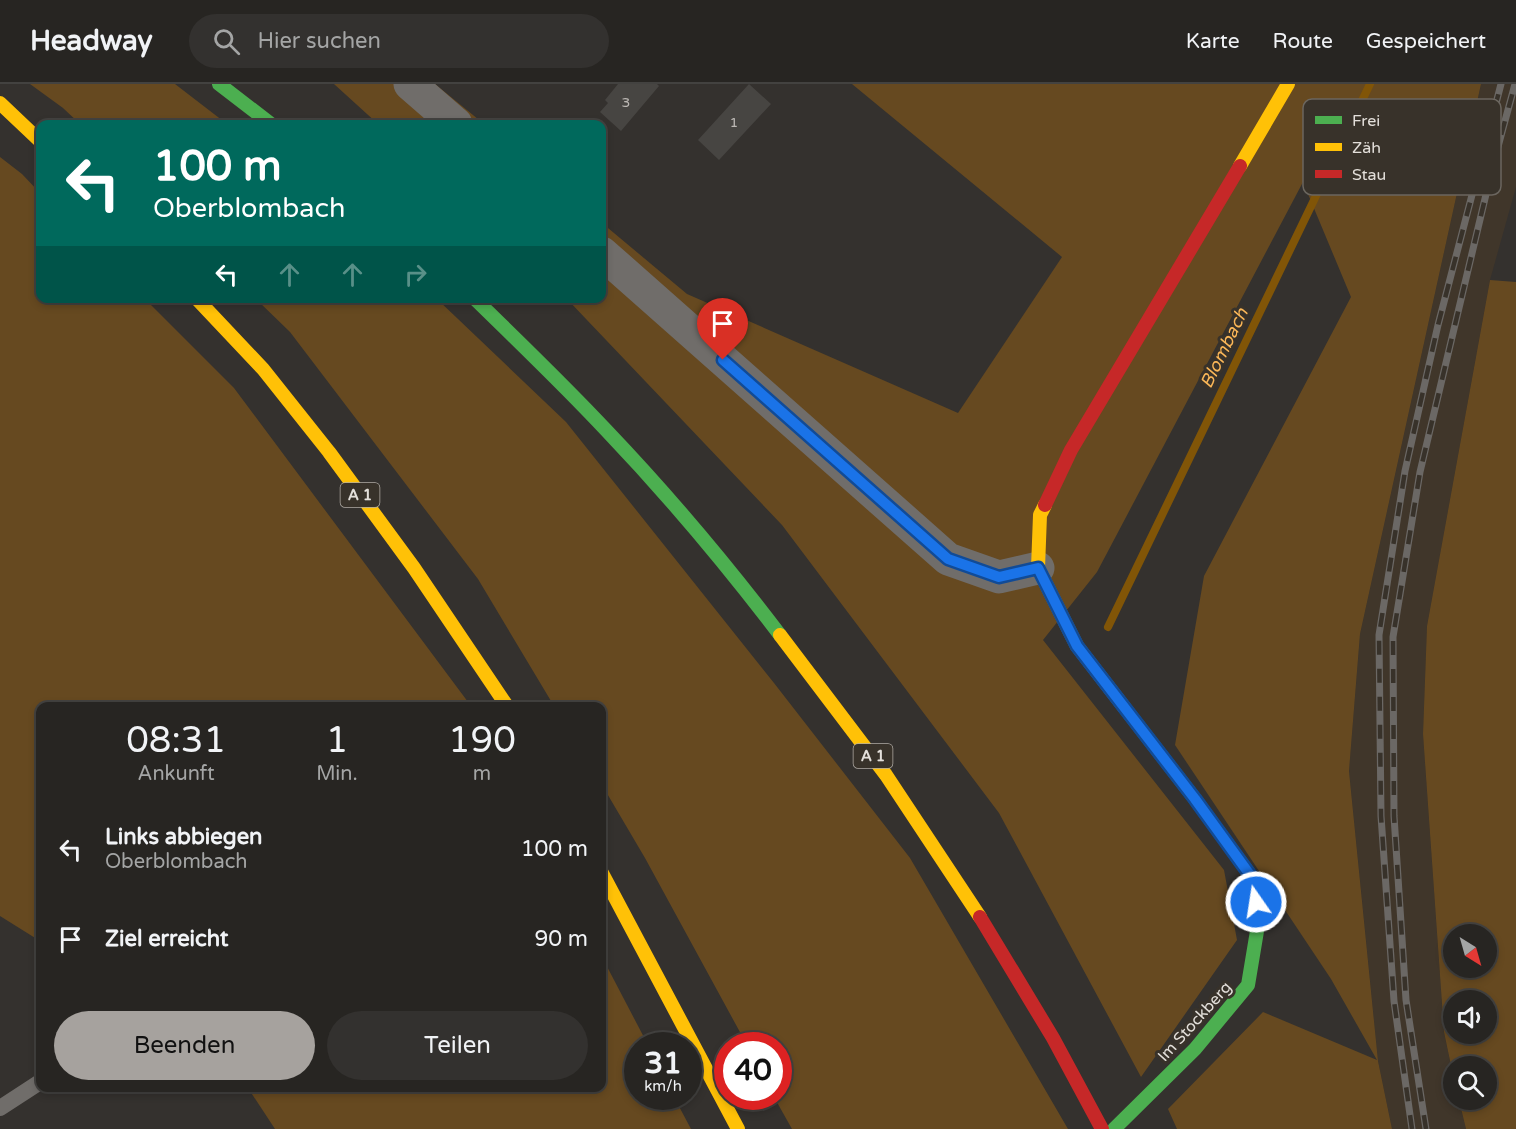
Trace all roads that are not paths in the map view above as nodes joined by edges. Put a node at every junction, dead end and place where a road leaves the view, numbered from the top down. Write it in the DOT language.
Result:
graph roads {
  1 [pos="219,84"];
  2 [pos="410,84"];
  3 [pos="1288,84"];
  4 [pos="0,104"];
  5 [pos="266,120"];
  6 [pos="451,120"];
  7 [pos="36,137"];
  8 [pos="606,257"];
  9 [pos="201,303"];
  10 [pos="479,303"];
  11 [pos="1038,568"];
  12 [pos="504,702"];
  13 [pos="606,881"];
  14 [pos="36,1085"];
  15 [pos="0,1108"];
  16 [pos="738,1129"];
  17 [pos="1102,1129"];
  18 [pos="1114,1129"];
  1 -- 5 [label="main road"];
  2 -- 6 [label="street"];
  3 -- 11 [label="main road"];
  4 -- 7 [label="main road"];
  8 -- 11 [label="street"];
  9 -- 12 [label="main road, A 1"];
  10 -- 17 [label="main road, A 1"];
  11 -- 18 [label="main road, Im Stockberg"];
  13 -- 16 [label="main road"];
  14 -- 15 [label="lane"];
}
